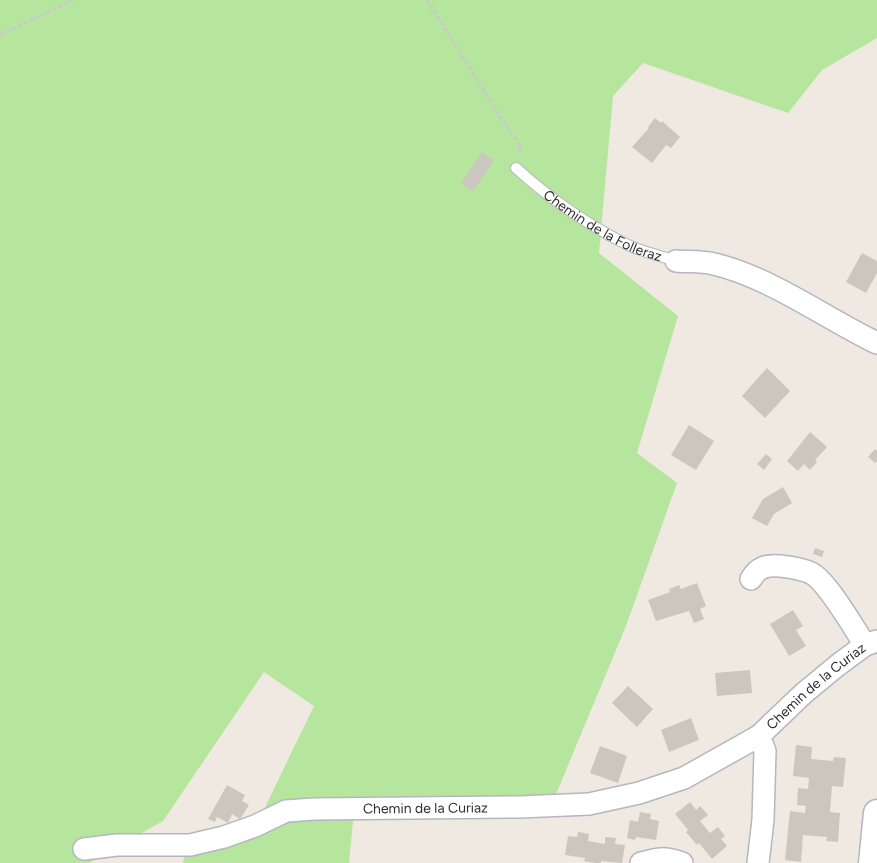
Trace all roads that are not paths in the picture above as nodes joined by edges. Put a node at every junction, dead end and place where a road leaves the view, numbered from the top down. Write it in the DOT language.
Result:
graph roads {
  1 [pos="516,168"];
  2 [pos="676,261"];
  3 [pos="877,343"];
  4 [pos="751,579"];
  5 [pos="871,643"];
  6 [pos="759,736"];
  7 [pos="877,813"];
  8 [pos="84,849"];
  9 [pos="641,863"];
  10 [pos="682,863"];
  11 [pos="758,863"];
  12 [pos="872,863"];
  1 -- 2 [label="lane, Chemin de la Folleraz"];
  2 -- 3 [label="street, Chemin de la Folleraz"];
  4 -- 5 [label="street"];
  5 -- 6 [label="street, Chemin de la Curiaz"];
  6 -- 8 [label="street, Chemin de la Curiaz"];
  6 -- 11 [label="street, Chemin de la Curiaz"];
  7 -- 12 [label="street"];
  9 -- 10 [label="street"];
}
